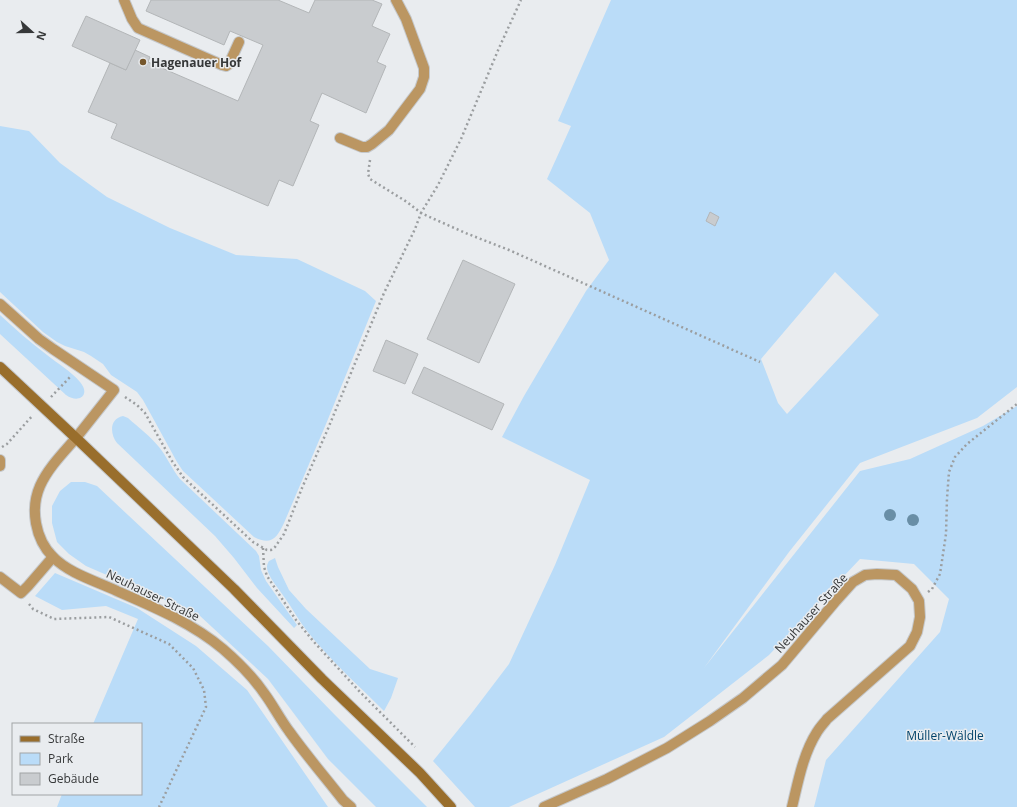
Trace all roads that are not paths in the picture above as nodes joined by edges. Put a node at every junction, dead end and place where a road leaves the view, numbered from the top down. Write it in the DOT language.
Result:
graph roads {
  1 [pos="124,0"];
  2 [pos="396,0"];
  3 [pos="240,42"];
  4 [pos="340,138"];
  5 [pos="0,304"];
  6 [pos="0,367"];
  7 [pos="76,438"];
  8 [pos="0,460"];
  9 [pos="0,466"];
  10 [pos="53,557"];
  11 [pos="0,577"];
  12 [pos="351,807"];
  13 [pos="451,807"];
  14 [pos="544,807"];
  15 [pos="792,807"];
  1 -- 3 [label="street"];
  2 -- 4 [label="street"];
  5 -- 7 [label="street, Neuhauser Straße"];
  6 -- 7 [label="main road"];
  7 -- 10 [label="street, Neuhauser Straße"];
  7 -- 13 [label="main road"];
  8 -- 9 [label="street"];
  10 -- 11 [label="street"];
  10 -- 12 [label="street, Neuhauser Straße"];
  14 -- 15 [label="street, Neuhauser Straße"];
}
